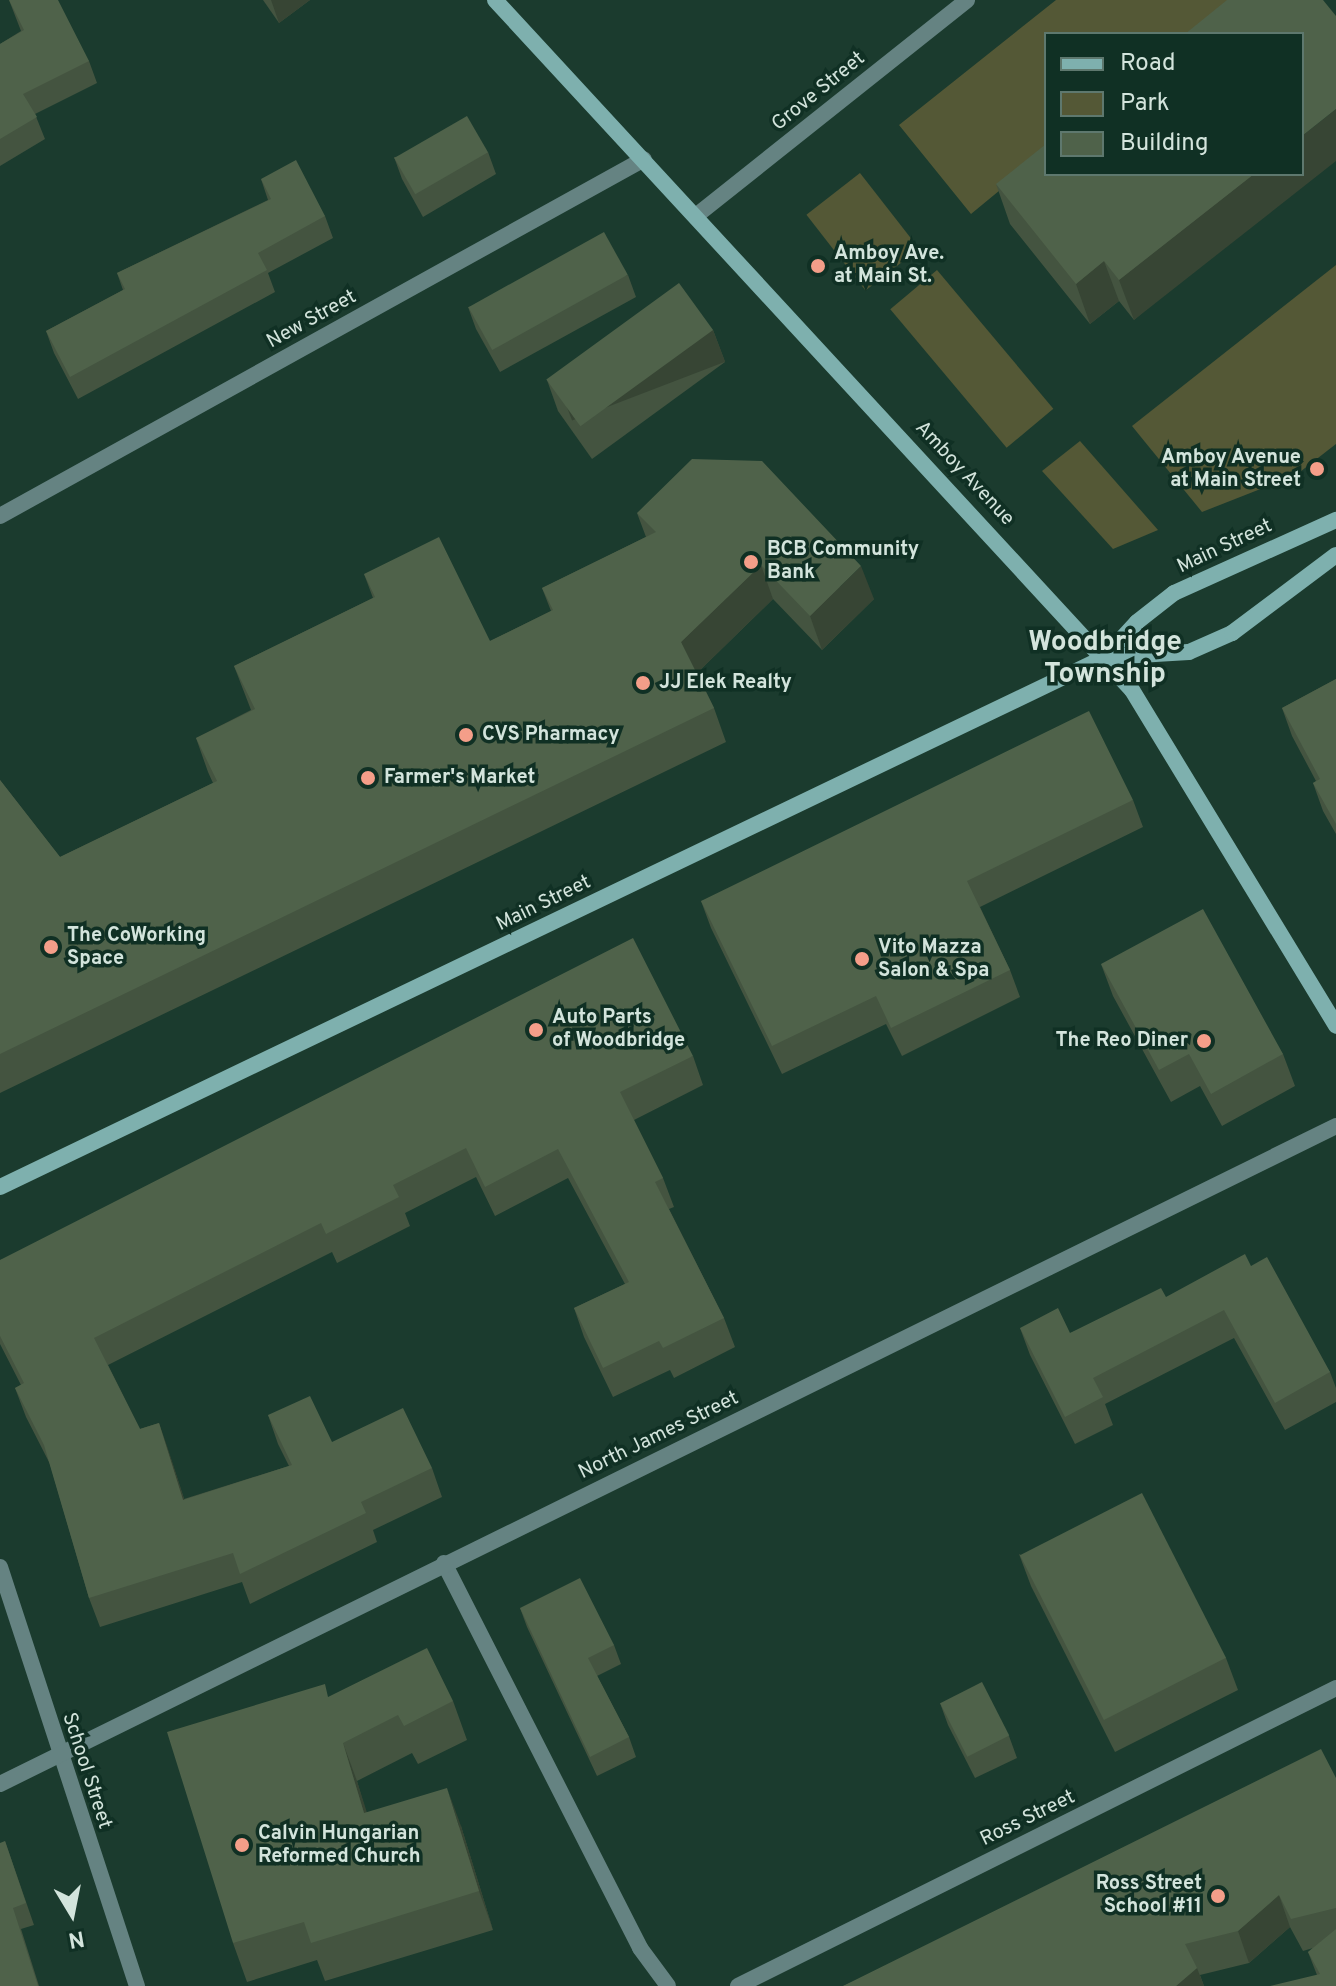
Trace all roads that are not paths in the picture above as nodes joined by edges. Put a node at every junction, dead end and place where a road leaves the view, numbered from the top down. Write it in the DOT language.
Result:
graph roads {
  1 [pos="495,0"];
  2 [pos="967,0"];
  3 [pos="644,159"];
  4 [pos="697,215"];
  5 [pos="0,516"];
  6 [pos="1336,520"];
  7 [pos="1336,555"];
  8 [pos="1105,657"];
  9 [pos="1336,1026"];
  10 [pos="1336,1126"];
  11 [pos="0,1187"];
  12 [pos="444,1563"];
  13 [pos="0,1567"];
  14 [pos="1336,1688"];
  15 [pos="60,1755"];
  16 [pos="0,1784"];
  17 [pos="137,1986"];
  18 [pos="668,1986"];
  19 [pos="738,1986"];
  1 -- 3 [label="main road, Amboy Avenue"];
  2 -- 4 [label="street, Grove Street"];
  3 -- 4 [label="main road, Amboy Avenue"];
  3 -- 5 [label="street, New Street"];
  4 -- 8 [label="main road, Amboy Avenue"];
  6 -- 8 [label="main road, Main Street"];
  7 -- 8 [label="main road, Main Street"];
  8 -- 9 [label="main road, Amboy Avenue"];
  8 -- 11 [label="main road, Main Street"];
  10 -- 12 [label="street, North James Street"];
  12 -- 15 [label="street, North James Street"];
  12 -- 18 [label="street"];
  13 -- 15 [label="street, School Street"];
  14 -- 19 [label="street, Ross Street"];
  15 -- 16 [label="street, North James Street"];
  15 -- 17 [label="street, School Street"];
}
